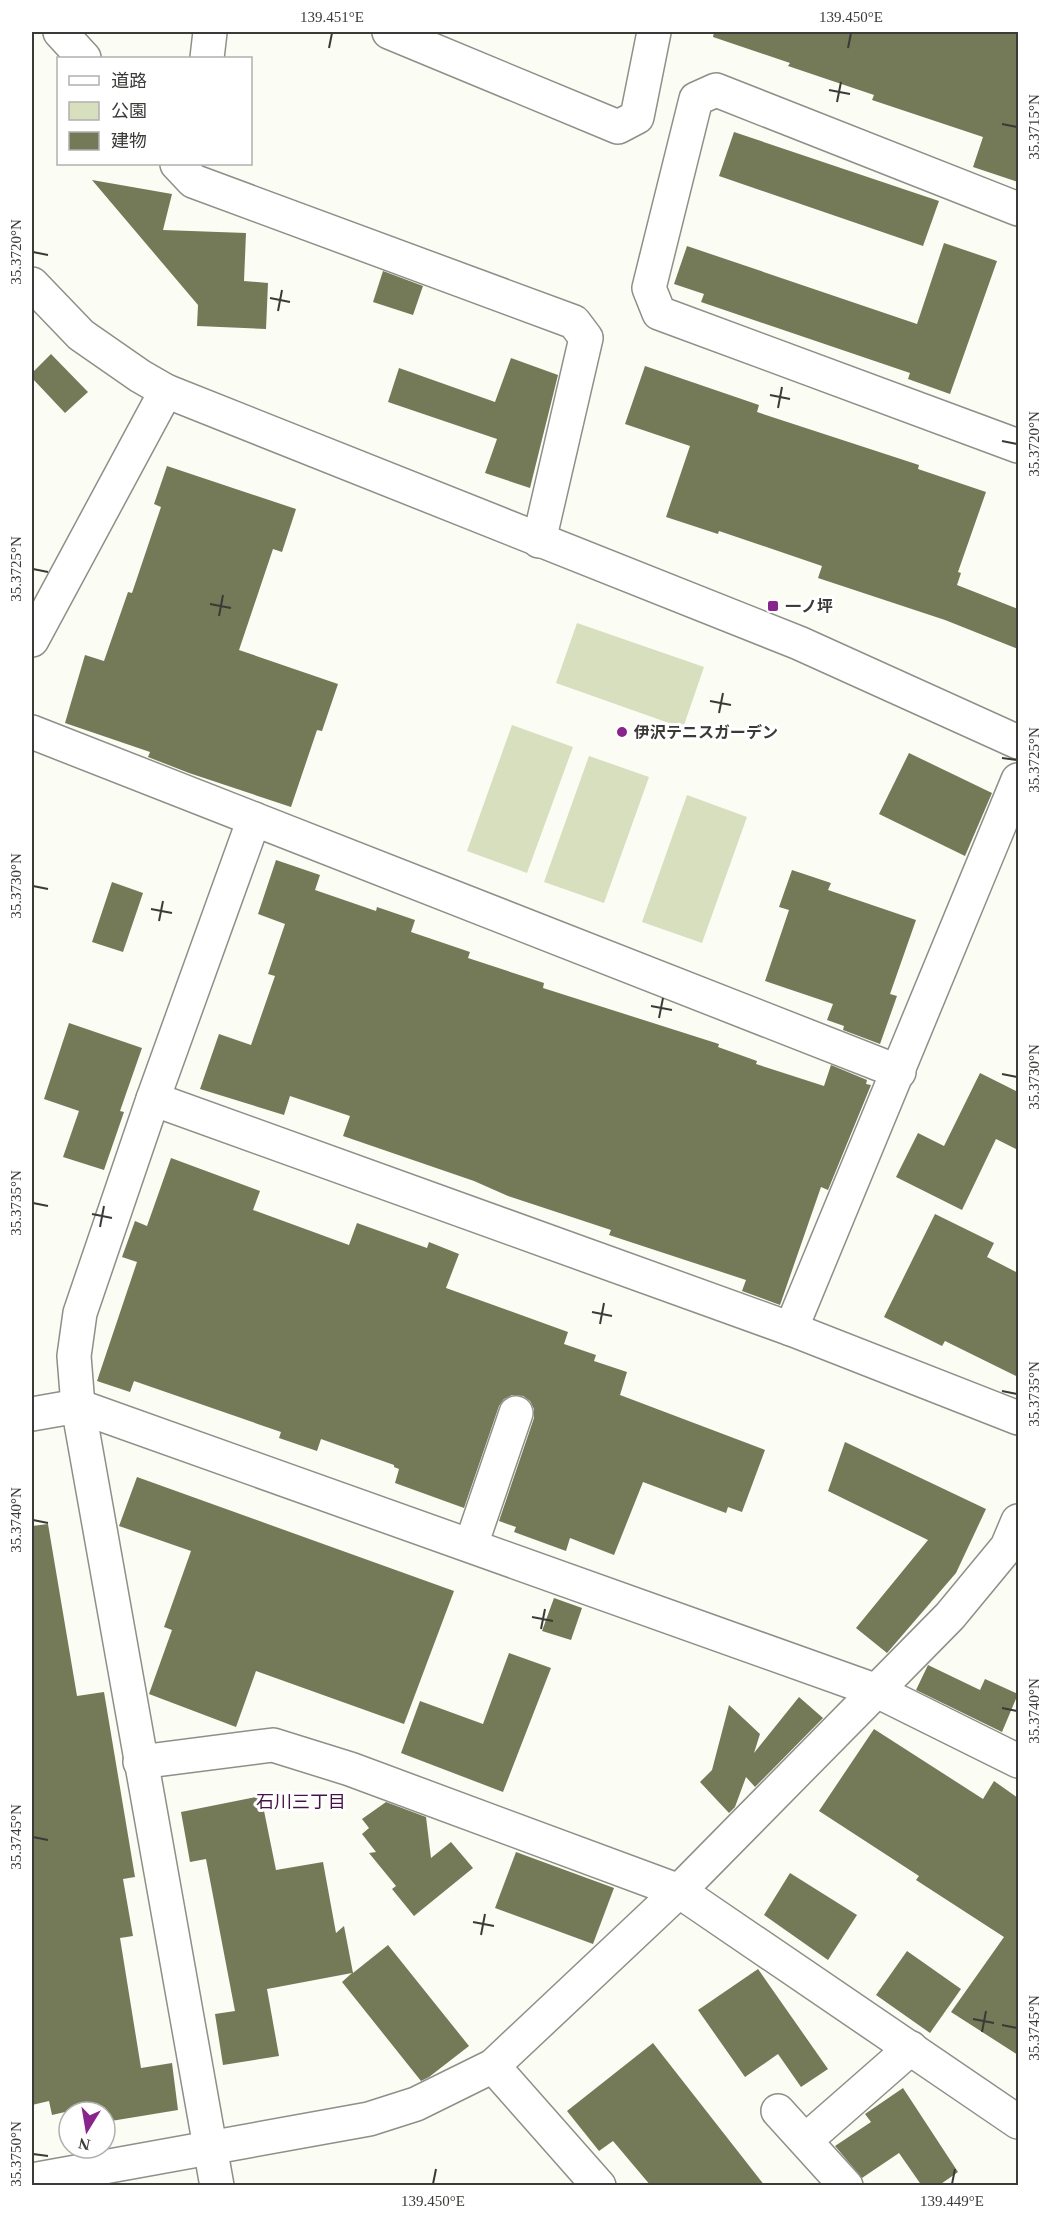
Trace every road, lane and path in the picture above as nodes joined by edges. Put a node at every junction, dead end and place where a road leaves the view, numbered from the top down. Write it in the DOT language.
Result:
graph roads {
  1 [pos="60,32"];
  2 [pos="210,32"];
  3 [pos="389,32"];
  4 [pos="654,32"];
  5 [pos="83,57"];
  6 [pos="207,57"];
  7 [pos="188,169"];
  8 [pos="1018,209"];
  9 [pos="32,284"];
  10 [pos="166,391"];
  11 [pos="1018,446"];
  12 [pos="539,541"];
  13 [pos="32,640"];
  14 [pos="32,732"];
  15 [pos="1018,742"];
  16 [pos="1018,780"];
  17 [pos="254,819"];
  18 [pos="899,1072"];
  19 [pos="153,1099"];
  20 [pos="790,1329"];
  21 [pos="78,1406"];
  22 [pos="516,1413"];
  23 [pos="32,1414"];
  24 [pos="1018,1418"];
  25 [pos="1018,1521"];
  26 [pos="471,1545"];
  27 [pos="877,1691"];
  28 [pos="1018,1761"];
  29 [pos="140,1762"];
  30 [pos="679,1891"];
  31 [pos="911,2048"];
  32 [pos="493,2066"];
  33 [pos="778,2111"];
  34 [pos="1018,2122"];
  35 [pos="806,2140"];
  36 [pos="210,2146"];
  37 [pos="32,2180"];
  38 [pos="217,2186"];
  39 [pos="600,2186"];
  40 [pos="846,2186"];
  1 -- 5 [label="street"];
  2 -- 6 [label="street"];
  3 -- 4 [label="street"];
  7 -- 12 [label="street"];
  8 -- 11 [label="street"];
  9 -- 10 [label="street"];
  10 -- 12 [label="street"];
  10 -- 13 [label="street"];
  12 -- 15 [label="street"];
  14 -- 17 [label="street"];
  16 -- 18 [label="street"];
  17 -- 18 [label="street"];
  17 -- 19 [label="street"];
  18 -- 20 [label="street"];
  19 -- 20 [label="street"];
  19 -- 21 [label="street"];
  20 -- 24 [label="street"];
  21 -- 23 [label="street"];
  21 -- 26 [label="street"];
  21 -- 29 [label="street"];
  22 -- 26 [label="street"];
  25 -- 27 [label="street"];
  26 -- 27 [label="street"];
  27 -- 28 [label="street"];
  27 -- 30 [label="street"];
  29 -- 30 [label="street"];
  29 -- 36 [label="street"];
  30 -- 31 [label="street"];
  30 -- 32 [label="street"];
  31 -- 34 [label="street"];
  31 -- 35 [label="street"];
  32 -- 36 [label="street"];
  32 -- 39 [label="street"];
  33 -- 35 [label="street"];
  35 -- 40 [label="street"];
  36 -- 37 [label="street"];
  36 -- 38 [label="street"];
}
